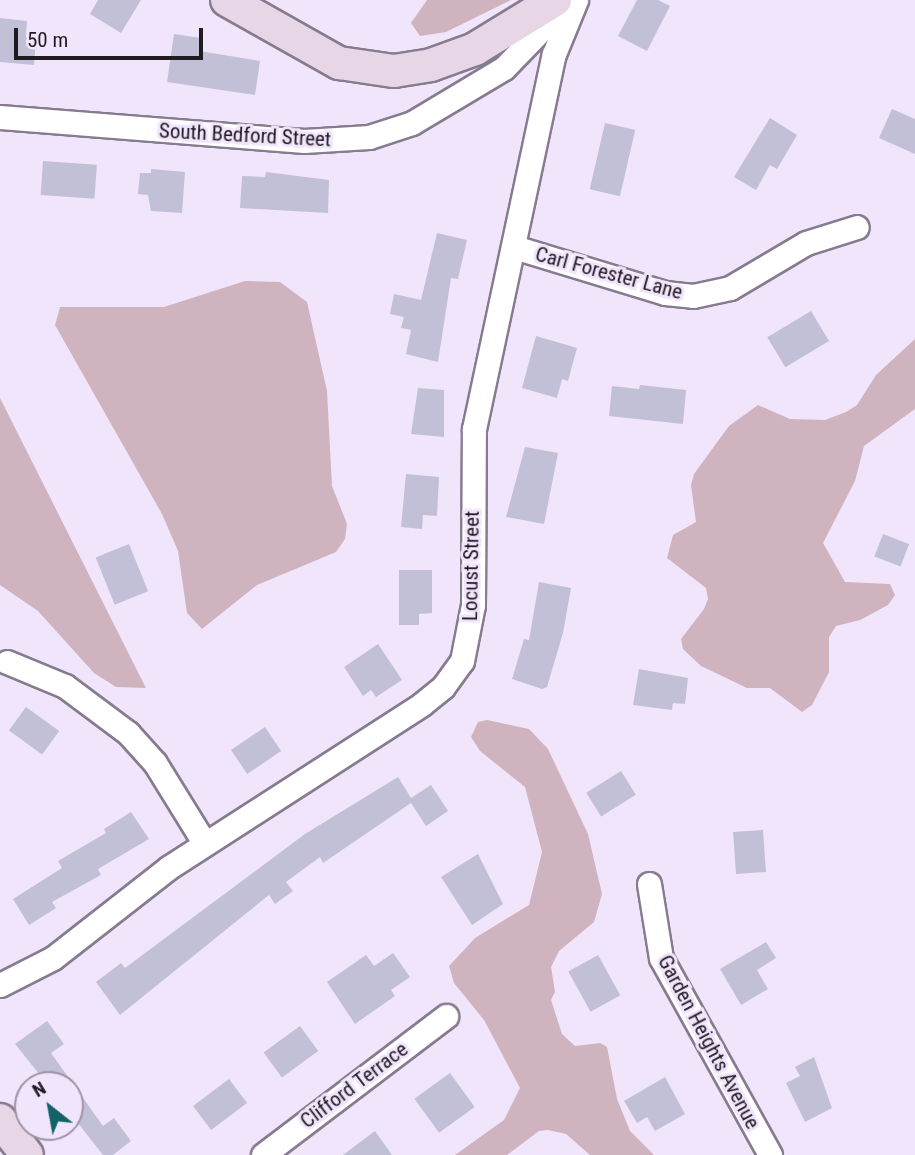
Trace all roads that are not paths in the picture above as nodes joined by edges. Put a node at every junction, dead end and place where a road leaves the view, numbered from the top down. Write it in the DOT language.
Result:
graph roads {
  1 [pos="227,0"];
  2 [pos="555,0"];
  3 [pos="570,0"];
  4 [pos="576,0"];
  5 [pos="0,117"];
  6 [pos="857,227"];
  7 [pos="514,247"];
  8 [pos="7,662"];
  9 [pos="205,844"];
  10 [pos="649,884"];
  11 [pos="0,985"];
  12 [pos="446,1016"];
  13 [pos="0,1120"];
  14 [pos="27,1155"];
  15 [pos="263,1155"];
  16 [pos="769,1155"];
  1 -- 2 [label="street"];
  3 -- 5 [label="street, South Bedford Street"];
  4 -- 7 [label="street, Locust Street"];
  6 -- 7 [label="street, Carl Forester Lane"];
  7 -- 9 [label="street, Locust Street"];
  8 -- 9 [label="street"];
  9 -- 11 [label="street, Locust Street"];
  10 -- 16 [label="street, Garden Heights Avenue"];
  12 -- 15 [label="street, Clifford Terrace"];
  13 -- 14 [label="street"];
}
